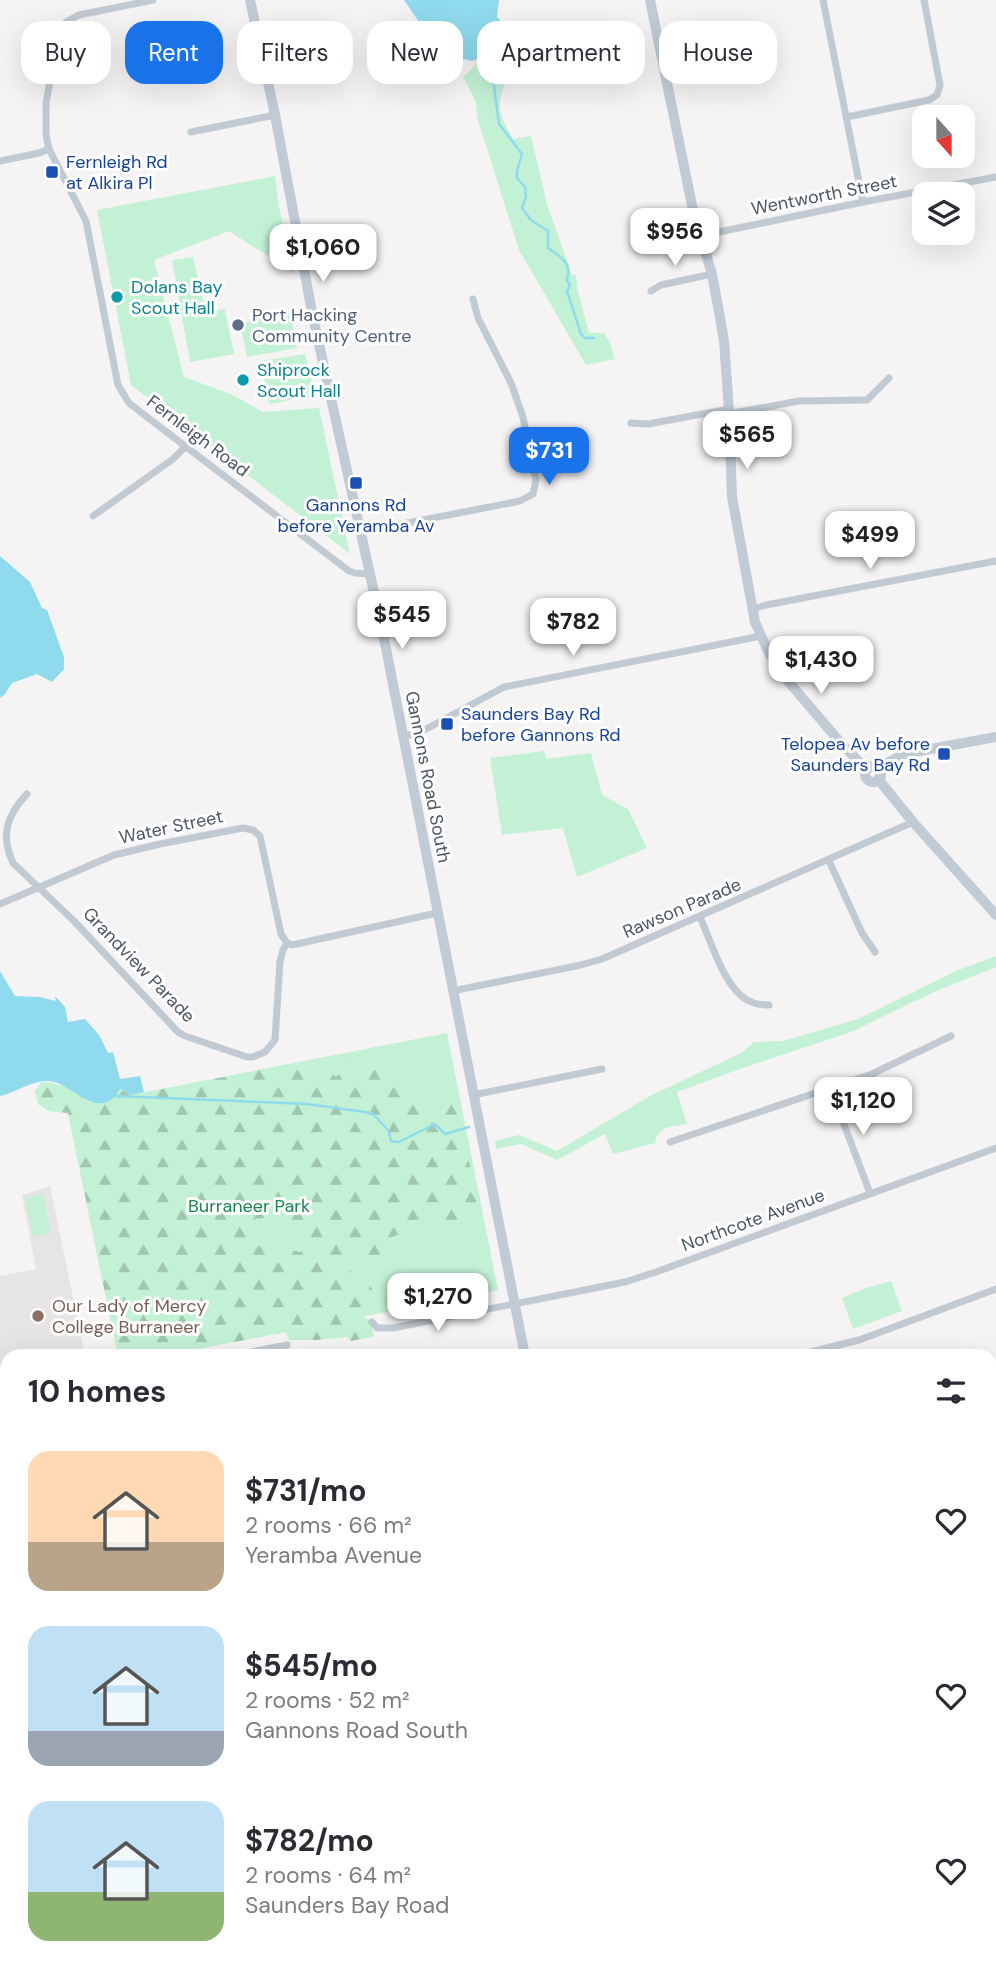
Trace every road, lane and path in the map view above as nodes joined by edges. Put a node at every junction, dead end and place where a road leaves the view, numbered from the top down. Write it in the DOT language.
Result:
graph roads {
  1 [pos="153,0"];
  2 [pos="250,0"];
  3 [pos="650,0"];
  4 [pos="823,0"];
  5 [pos="924,0"];
  6 [pos="275,115"];
  7 [pos="847,117"];
  8 [pos="191,132"];
  9 [pos="49,149"];
  10 [pos="0,161"];
  11 [pos="996,179"];
  12 [pos="863,202"];
  13 [pos="700,236"];
  14 [pos="712,274"];
  15 [pos="651,292"];
  16 [pos="473,299"];
  17 [pos="889,378"];
  18 [pos="729,411"];
  19 [pos="631,423"];
  20 [pos="186,446"];
  21 [pos="93,516"];
  22 [pos="360,532"];
  23 [pos="996,561"];
  24 [pos="369,574"];
  25 [pos="751,610"];
  26 [pos="761,636"];
  27 [pos="402,736"];
  28 [pos="996,737"];
  29 [pos="875,772"];
  30 [pos="27,794"];
  31 [pos="913,822"];
  32 [pos="829,861"];
  33 [pos="41,888"];
  34 [pos="0,904"];
  35 [pos="437,913"];
  36 [pos="996,915"];
  37 [pos="700,917"];
  38 [pos="287,943"];
  39 [pos="875,952"];
  40 [pos="452,991"];
  41 [pos="769,1006"];
  42 [pos="951,1036"];
  43 [pos="602,1069"];
  44 [pos="831,1090"];
  45 [pos="473,1095"];
  46 [pos="670,1142"];
  47 [pos="996,1148"];
  48 [pos="870,1194"];
  49 [pos="996,1289"];
  50 [pos="516,1304"];
  51 [pos="375,1329"];
  52 [pos="287,1345"];
  53 [pos="266,1349"];
  54 [pos="524,1349"];
  55 [pos="822,1349"];
  1 -- 9 [label="street, Fernleigh Road"];
  2 -- 6 [label="street, Gannons Road South"];
  3 -- 13 [label="street"];
  4 -- 7 [label="street"];
  5 -- 7 [label="street"];
  6 -- 8 [label="street"];
  6 -- 22 [label="street, Gannons Road South"];
  7 -- 12 [label="street"];
  9 -- 10 [label="street"];
  9 -- 20 [label="street, Fernleigh Road"];
  11 -- 12 [label="street, Wentworth Street"];
  12 -- 13 [label="street, Wentworth Street"];
  13 -- 14 [label="street"];
  14 -- 15 [label="street"];
  14 -- 18 [label="street"];
  16 -- 22 [label="street"];
  17 -- 18 [label="street"];
  18 -- 19 [label="street"];
  18 -- 25 [label="street"];
  20 -- 21 [label="street"];
  20 -- 24 [label="street, Fernleigh Road"];
  22 -- 24 [label="street, Gannons Road South"];
  23 -- 25 [label="street"];
  24 -- 27 [label="street, Gannons Road South"];
  25 -- 26 [label="street"];
  26 -- 27 [label="street"];
  26 -- 29 [label="street"];
  27 -- 35 [label="street, Gannons Road South"];
  28 -- 29 [label="street"];
  29 -- 31 [label="street"];
  30 -- 33 [label="street, Grandview Parade"];
  31 -- 32 [label="street, Rawson Parade"];
  31 -- 36 [label="street"];
  32 -- 37 [label="street, Rawson Parade"];
  32 -- 39 [label="street"];
  33 -- 34 [label="street, Water Street"];
  33 -- 38 [label="street, Water Street"];
  33 -- 38 [label="street, Grandview Parade"];
  35 -- 38 [label="street"];
  35 -- 40 [label="street, Gannons Road South"];
  37 -- 40 [label="street, Rawson Parade"];
  37 -- 41 [label="street"];
  40 -- 45 [label="street, Gannons Road South"];
  42 -- 44 [label="street"];
  43 -- 45 [label="street"];
  44 -- 46 [label="street"];
  44 -- 48 [label="street"];
  45 -- 50 [label="street, Gannons Road South"];
  47 -- 48 [label="street, Northcote Avenue"];
  48 -- 50 [label="street, Northcote Avenue"];
  49 -- 55 [label="street"];
  50 -- 51 [label="street, Northcote Avenue"];
  50 -- 54 [label="street, Gannons Road South"];
  52 -- 53 [label="street"];
}
